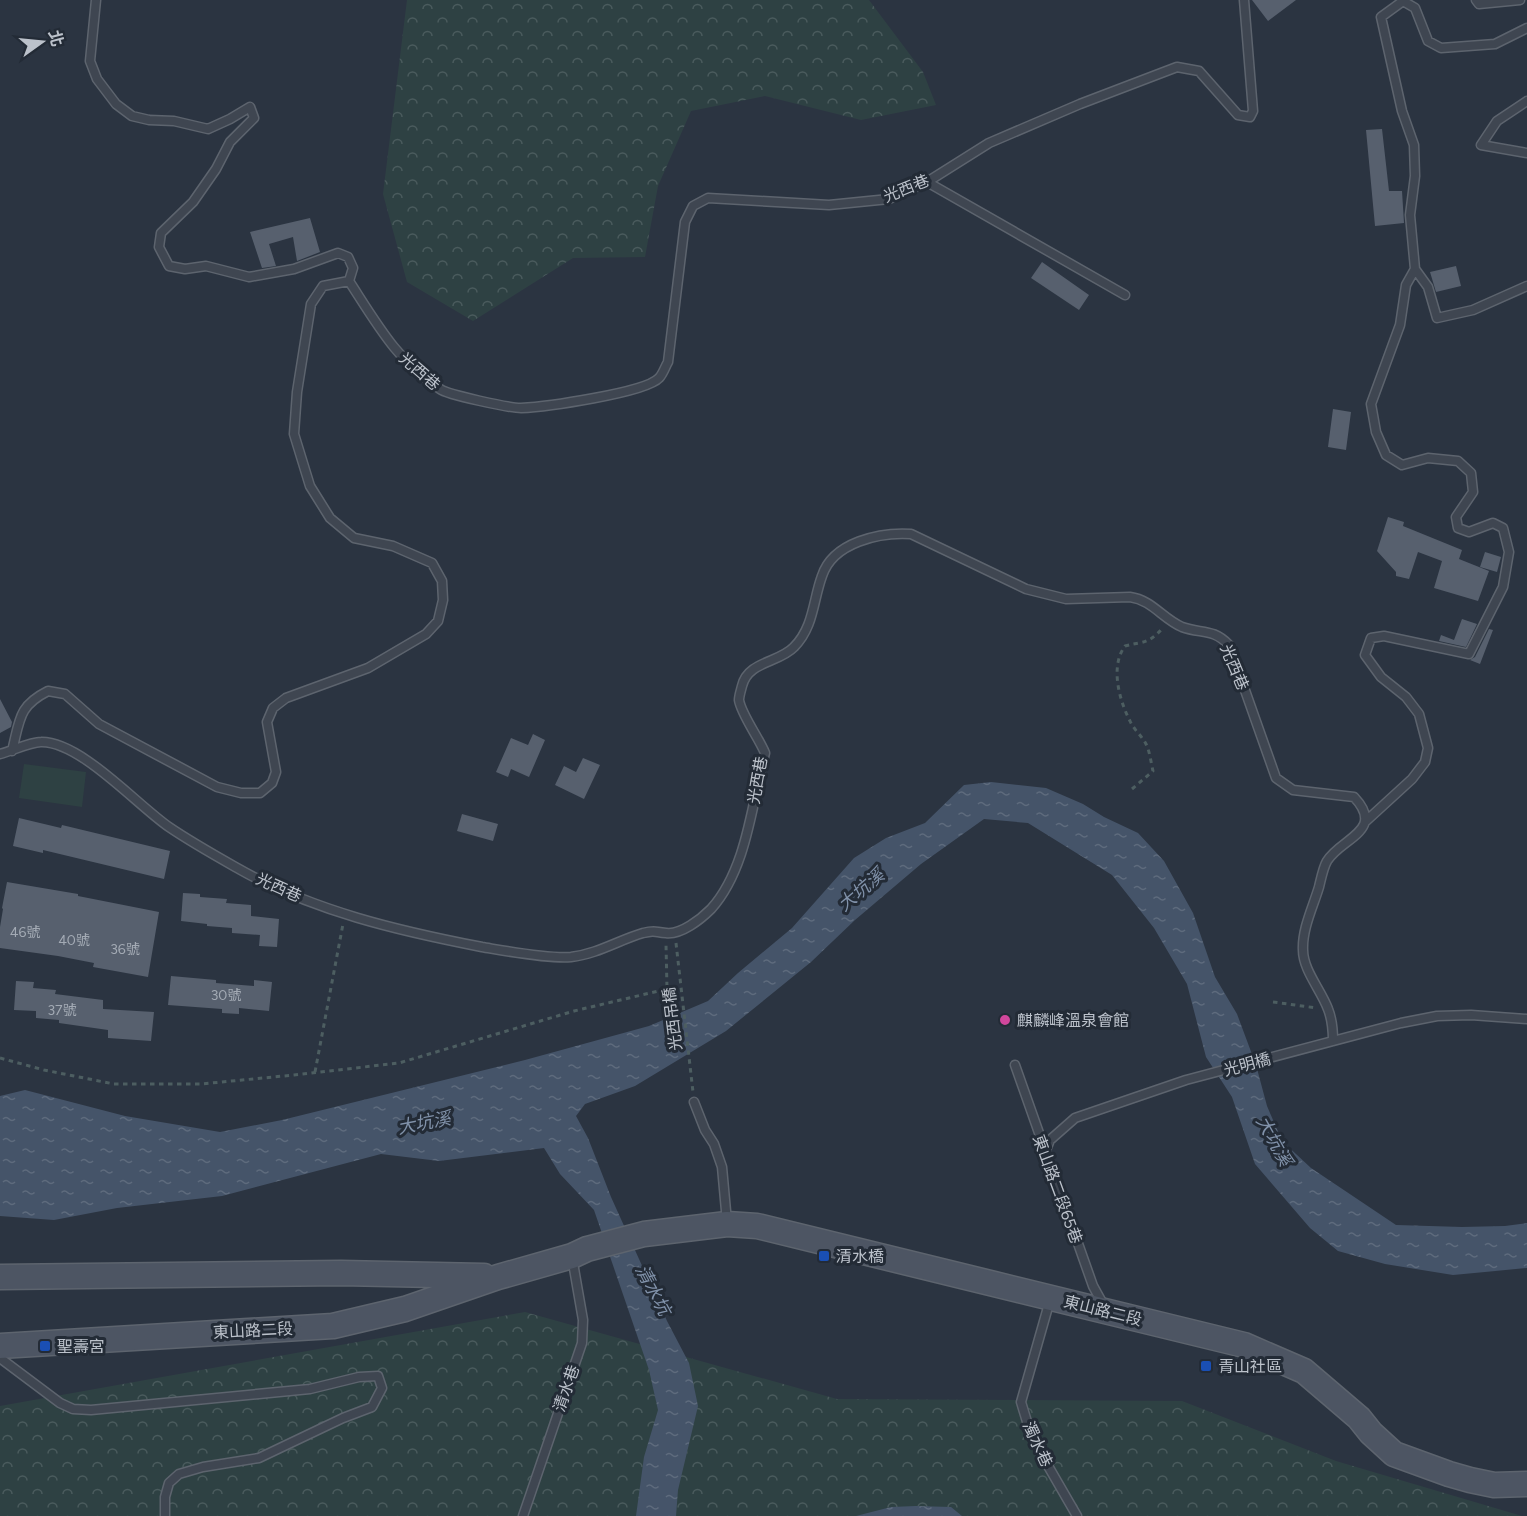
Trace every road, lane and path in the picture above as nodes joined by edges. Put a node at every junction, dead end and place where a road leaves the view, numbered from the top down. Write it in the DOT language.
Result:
graph roads {
  1 [pos="96,0"];
  2 [pos="1244,0"];
  3 [pos="1476,0"];
  4 [pos="1520,0"];
  5 [pos="1527,28"];
  6 [pos="1527,100"];
  7 [pos="1527,153"];
  8 [pos="927,182"];
  9 [pos="1415,269"];
  10 [pos="349,281"];
  11 [pos="1527,286"];
  12 [pos="1125,296"];
  13 [pos="1171,620"];
  14 [pos="12,751"];
  15 [pos="0,754"];
  16 [pos="1132,789"];
  17 [pos="1365,822"];
  18 [pos="345,913"];
  19 [pos="670,933"];
  20 [pos="1274,1002"];
  21 [pos="1328,1009"];
  22 [pos="1527,1019"];
  23 [pos="1333,1041"];
  24 [pos="0,1058"];
  25 [pos="1015,1065"];
  26 [pos="315,1072"];
  27 [pos="694,1102"];
  28 [pos="1048,1162"];
  29 [pos="727,1224"];
  30 [pos="580,1252"];
  31 [pos="0,1276"];
  32 [pos="498,1276"];
  33 [pos="1051,1297"];
  34 [pos="1106,1310"];
  35 [pos="0,1346"];
  36 [pos="0,1358"];
  37 [pos="1527,1484"];
  38 [pos="165,1516"];
  39 [pos="523,1516"];
  40 [pos="1077,1516"];
  1 -- 10 [label="lane"];
  2 -- 8 [label="lane, 光西巷"];
  3 -- 4 [label="lane"];
  5 -- 9 [label="lane"];
  6 -- 7 [label="lane"];
  8 -- 10 [label="lane, 光西巷"];
  8 -- 12 [label="lane"];
  9 -- 11 [label="lane"];
  9 -- 17 [label="lane"];
  10 -- 14 [label="lane"];
  13 -- 16 [label="path"];
  13 -- 17 [label="lane, 光西巷"];
  13 -- 19 [label="lane, 光西巷"];
  14 -- 15 [label="lane, 光西巷"];
  14 -- 18 [label="lane, 光西巷"];
  17 -- 21 [label="lane"];
  18 -- 19 [label="lane, 光西巷"];
  18 -- 26 [label="path"];
  19 -- 26 [label="path"];
  19 -- 27 [label="path, 光西吊橋"];
  20 -- 21 [label="path"];
  21 -- 23 [label="lane"];
  22 -- 23 [label="lane"];
  23 -- 28 [label="lane, 光明橋"];
  24 -- 26 [label="path"];
  25 -- 28 [label="lane, 東山路二段65巷"];
  27 -- 29 [label="lane"];
  28 -- 34 [label="lane, 東山路二段65巷"];
  29 -- 30 [label="main road, 東山路二段"];
  29 -- 33 [label="main road, 東山路二段"];
  30 -- 32 [label="main road, 東山路二段"];
  30 -- 39 [label="lane, 清水巷"];
  31 -- 32 [label="main road, 東山路二段"];
  32 -- 35 [label="main road, 東山路二段"];
  33 -- 34 [label="main road, 東山路二段"];
  33 -- 40 [label="lane, 濁水巷"];
  34 -- 37 [label="main road, 東山路二段"];
  36 -- 38 [label="lane"];
}
